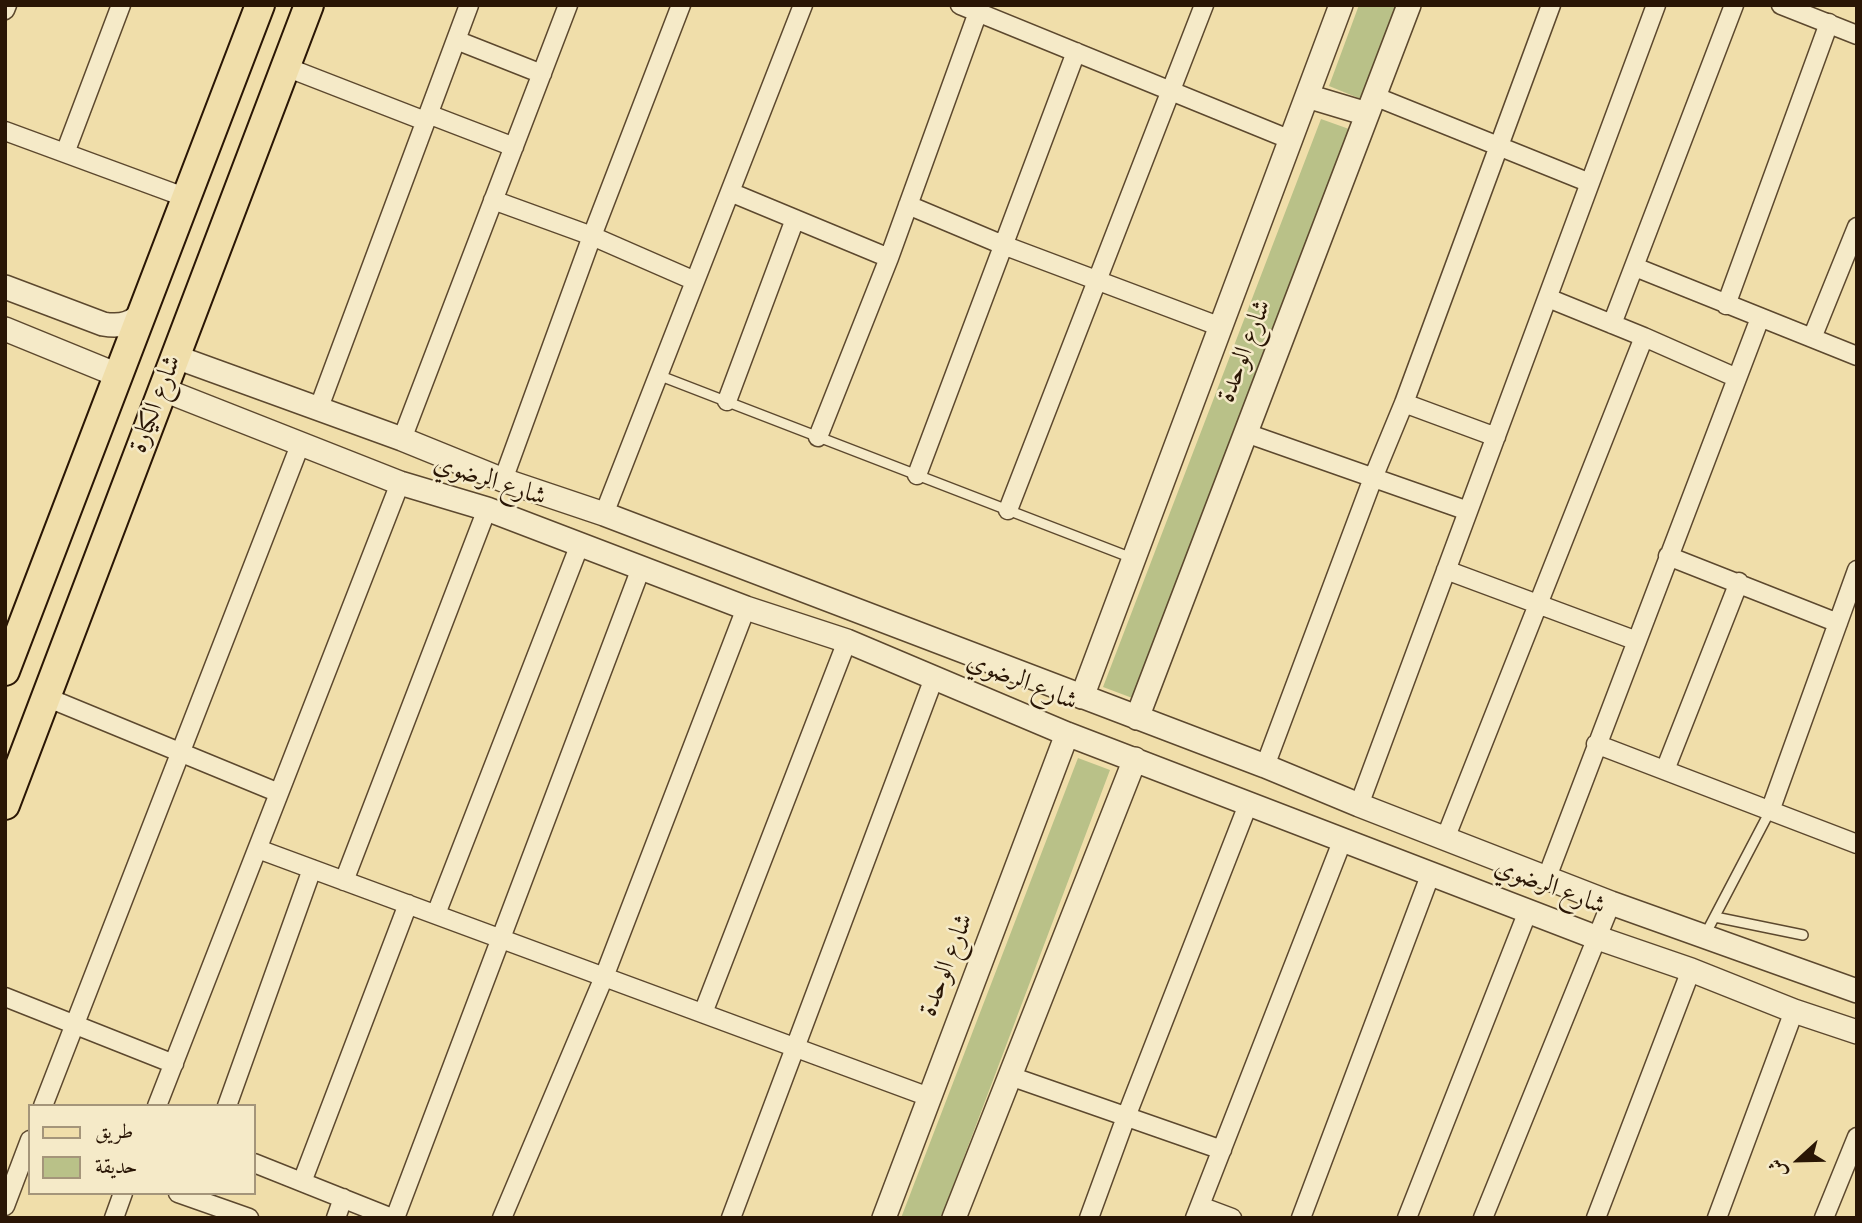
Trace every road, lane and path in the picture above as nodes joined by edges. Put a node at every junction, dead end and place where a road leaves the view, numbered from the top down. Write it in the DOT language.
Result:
graph roads {
  1 [pos="121,5"];
  2 [pos="260,5"];
  3 [pos="309,5"];
  4 [pos="469,5"];
  5 [pos="568,5"];
  6 [pos="681,5"];
  7 [pos="1204,5"];
  8 [pos="1341,5"];
  9 [pos="1409,5"];
  10 [pos="1551,5"];
  11 [pos="1656,5"];
  12 [pos="1734,5"];
  13 [pos="1782,5"];
  14 [pos="798,7"];
  15 [pos="967,7"];
  16 [pos="1829,23"];
  17 [pos="1857,35"];
  18 [pos="456,40"];
  19 [pos="1076,52"];
  20 [pos="286,67"];
  21 [pos="542,74"];
  22 [pos="1171,91"];
  23 [pos="1307,96"];
  24 [pos="1371,105"];
  25 [pos="427,117"];
  26 [pos="5,131"];
  27 [pos="1291,139"];
  28 [pos="1499,146"];
  29 [pos="514,147"];
  30 [pos="65,153"];
  31 [pos="1590,183"];
  32 [pos="730,192"];
  33 [pos="187,198"];
  34 [pos="494,200"];
  35 [pos="908,205"];
  36 [pos="795,219"];
  37 [pos="1857,227"];
  38 [pos="592,236"];
  39 [pos="1003,245"];
  40 [pos="889,258"];
  41 [pos="1635,267"];
  42 [pos="695,281"];
  43 [pos="1097,281"];
  44 [pos="5,287"];
  45 [pos="1548,299"];
  46 [pos="1726,305"];
  47 [pos="147,306"];
  48 [pos="1760,318"];
  49 [pos="1612,324"];
  50 [pos="1221,327"];
  51 [pos="5,329"];
  52 [pos="1644,337"];
  53 [pos="1812,338"];
  54 [pos="1857,356"];
  55 [pos="176,357"];
  56 [pos="658,375"];
  57 [pos="120,376"];
  58 [pos="1737,378"];
  59 [pos="163,390"];
  60 [pos="727,401"];
  61 [pos="1405,404"];
  62 [pos="318,410"];
  63 [pos="1246,433"];
  64 [pos="818,437"];
  65 [pos="1496,437"];
  66 [pos="402,439"];
  67 [pos="300,444"];
  68 [pos="917,475"];
  69 [pos="1373,478"];
  70 [pos="503,480"];
  71 [pos="400,483"];
  72 [pos="487,509"];
  73 [pos="1008,510"];
  74 [pos="1468,511"];
  75 [pos="604,514"];
  76 [pos="580,544"];
  77 [pos="690,547"];
  78 [pos="1668,556"];
  79 [pos="1134,559"];
  80 [pos="641,568"];
  81 [pos="1446,570"];
  82 [pos="1856,574"];
  83 [pos="677,581"];
  84 [pos="1739,582"];
  85 [pos="1539,604"];
  86 [pos="746,608"];
  87 [pos="1838,623"];
  88 [pos="847,641"];
  89 [pos="1637,641"];
  90 [pos="5,671"];
  91 [pos="934,678"];
  92 [pos="46,697"];
  93 [pos="1082,697"];
  94 [pos="1137,718"];
  95 [pos="1067,734"];
  96 [pos="1596,744"];
  97 [pos="180,752"];
  98 [pos="1135,759"];
  99 [pos="1265,766"];
  100 [pos="1665,770"];
  101 [pos="12,771"];
  102 [pos="279,793"];
  103 [pos="1249,802"];
  104 [pos="5,805"];
  105 [pos="1359,805"];
  106 [pos="1769,811"];
  107 [pos="1343,839"];
  108 [pos="1445,839"];
  109 [pos="1857,844"];
  110 [pos="258,849"];
  111 [pos="312,869"];
  112 [pos="1431,873"];
  113 [pos="1547,877"];
  114 [pos="344,881"];
  115 [pos="1611,903"];
  116 [pos="408,904"];
  117 [pos="1528,911"];
  118 [pos="436,915"];
  119 [pos="1710,927"];
  120 [pos="1803,935"];
  121 [pos="1595,937"];
  122 [pos="500,938"];
  123 [pos="1691,970"];
  124 [pos="604,976"];
  125 [pos="1857,991"];
  126 [pos="5,997"];
  127 [pos="1794,1011"];
  128 [pos="703,1013"];
  129 [pos="73,1024"];
  130 [pos="1857,1032"];
  131 [pos="795,1048"];
  132 [pos="174,1064"];
  133 [pos="1010,1076"];
  134 [pos="929,1097"];
  135 [pos="44,1104"];
  136 [pos="159,1104"];
  137 [pos="228,1104"];
  138 [pos="1126,1116"];
  139 [pos="1857,1138"];
  140 [pos="28,1145"];
  141 [pos="1222,1150"];
  142 [pos="256,1165"];
  143 [pos="302,1182"];
  144 [pos="122,1195"];
  145 [pos="187,1195"];
  146 [pos="343,1198"];
  147 [pos="5,1206"];
  148 [pos="211,1212"];
  149 [pos="1198,1212"];
  150 [pos="114,1218"];
  151 [pos="249,1218"];
  152 [pos="336,1218"];
  153 [pos="394,1218"];
  154 [pos="502,1218"];
  155 [pos="731,1218"];
  156 [pos="884,1218"];
  157 [pos="954,1218"];
  158 [pos="1089,1218"];
  159 [pos="1232,1218"];
  160 [pos="1301,1218"];
  161 [pos="1407,1218"];
  162 [pos="1483,1218"];
  163 [pos="1596,1218"];
  164 [pos="1717,1218"];
  165 [pos="1824,1218"];
  1 -- 30 [label="street"];
  2 -- 33 [label="main road, شارع الكيارة"];
  3 -- 20 [label="main road, شارع الكيارة"];
  4 -- 18 [label="street"];
  5 -- 21 [label="street"];
  6 -- 38 [label="street"];
  7 -- 22 [label="street"];
  8 -- 23 [label="street, شارع الوحدة"];
  9 -- 24 [label="street, شارع الوحدة"];
  10 -- 28 [label="street"];
  11 -- 31 [label="street"];
  12 -- 41 [label="street"];
  13 -- 16 [label="street"];
  14 -- 32 [label="street"];
  15 -- 19 [label="street"];
  15 -- 35 [label="street"];
  16 -- 17 [label="street"];
  16 -- 46 [label="street"];
  18 -- 21 [label="street"];
  18 -- 25 [label="street"];
  19 -- 22 [label="street"];
  19 -- 39 [label="street"];
  20 -- 25 [label="street"];
  20 -- 55 [label="main road, شارع الكيارة"];
  21 -- 29 [label="street"];
  22 -- 27 [label="street"];
  22 -- 43 [label="street"];
  23 -- 24 [label="street"];
  23 -- 27 [label="street, شارع الوحدة"];
  24 -- 28 [label="street"];
  24 -- 63 [label="street, شارع الوحدة"];
  25 -- 29 [label="street"];
  25 -- 62 [label="street"];
  26 -- 30 [label="street"];
  27 -- 50 [label="street, شارع الوحدة"];
  28 -- 31 [label="street"];
  28 -- 61 [label="street"];
  29 -- 34 [label="street"];
  30 -- 33 [label="street"];
  31 -- 45 [label="street"];
  32 -- 36 [label="street"];
  32 -- 42 [label="street"];
  33 -- 47 [label="main road, شارع الكيارة"];
  34 -- 38 [label="street"];
  34 -- 66 [label="street"];
  35 -- 39 [label="street"];
  35 -- 40 [label="street"];
  36 -- 40 [label="street"];
  36 -- 60 [label="street"];
  37 -- 53 [label="street"];
  38 -- 42 [label="street"];
  38 -- 70 [label="street"];
  39 -- 43 [label="street"];
  39 -- 68 [label="street"];
  40 -- 64 [label="street"];
  41 -- 46 [label="street"];
  41 -- 49 [label="street"];
  42 -- 56 [label="street"];
  43 -- 50 [label="street"];
  43 -- 73 [label="street"];
  44 -- 47 [label="street"];
  45 -- 49 [label="street"];
  45 -- 65 [label="street"];
  46 -- 48 [label="street"];
  47 -- 57 [label="main road, شارع الكيارة"];
  48 -- 53 [label="street"];
  48 -- 58 [label="street"];
  49 -- 52 [label="street"];
  50 -- 79 [label="street, شارع الوحدة"];
  51 -- 57 [label="street"];
  52 -- 58 [label="street"];
  52 -- 85 [label="street"];
  53 -- 54 [label="street"];
  55 -- 59 [label="main road, شارع الكيارة"];
  55 -- 62 [label="street, شارع الرضوي"];
  56 -- 60 [label="lane"];
  56 -- 75 [label="street"];
  57 -- 90 [label="main road, شارع الكيارة"];
  58 -- 78 [label="street"];
  59 -- 67 [label="street, شارع الرضوي"];
  59 -- 92 [label="main road, شارع الكيارة"];
  60 -- 64 [label="lane"];
  61 -- 65 [label="street"];
  61 -- 69 [label="street"];
  62 -- 66 [label="street, شارع الرضوي"];
  63 -- 69 [label="street"];
  63 -- 94 [label="street, شارع الوحدة"];
  64 -- 68 [label="lane"];
  65 -- 74 [label="street"];
  66 -- 70 [label="street, شارع الرضوي"];
  67 -- 71 [label="street, شارع الرضوي"];
  67 -- 97 [label="street"];
  68 -- 73 [label="lane"];
  69 -- 74 [label="street"];
  69 -- 99 [label="street"];
  70 -- 75 [label="street, شارع الرضوي"];
  71 -- 72 [label="street, شارع الرضوي"];
  71 -- 102 [label="street"];
  72 -- 76 [label="street, شارع الرضوي"];
  72 -- 114 [label="street"];
  73 -- 79 [label="lane"];
  74 -- 81 [label="street"];
  75 -- 77 [label="street, شارع الرضوي"];
  76 -- 80 [label="street, شارع الرضوي"];
  76 -- 118 [label="street"];
  77 -- 83 [label="street"];
  77 -- 93 [label="street, شارع الرضوي"];
  78 -- 84 [label="street"];
  78 -- 89 [label="street"];
  79 -- 93 [label="street, شارع الوحدة"];
  80 -- 83 [label="street, شارع الرضوي"];
  80 -- 122 [label="street"];
  81 -- 85 [label="street"];
  81 -- 105 [label="street"];
  82 -- 87 [label="street"];
  83 -- 86 [label="street, شارع الرضوي"];
  84 -- 87 [label="street"];
  84 -- 100 [label="street"];
  85 -- 89 [label="street"];
  85 -- 108 [label="street"];
  86 -- 88 [label="street, شارع الرضوي"];
  86 -- 124 [label="street"];
  87 -- 106 [label="street"];
  88 -- 91 [label="street, شارع الرضوي"];
  88 -- 128 [label="street"];
  89 -- 96 [label="street"];
  91 -- 95 [label="street, شارع الرضوي"];
  91 -- 131 [label="street"];
  92 -- 97 [label="street"];
  92 -- 101 [label="main road, شارع الكيارة"];
  93 -- 94 [label="street, شارع الرضوي"];
  94 -- 99 [label="street, شارع الرضوي"];
  95 -- 98 [label="street, شارع الرضوي"];
  95 -- 134 [label="street, شارع الوحدة"];
  96 -- 100 [label="street"];
  96 -- 113 [label="street"];
  97 -- 102 [label="street"];
  97 -- 129 [label="street"];
  98 -- 103 [label="street, شارع الرضوي"];
  98 -- 133 [label="street"];
  99 -- 105 [label="street, شارع الرضوي"];
  100 -- 106 [label="street"];
  101 -- 104 [label="main road, شارع الكيارة"];
  102 -- 110 [label="street"];
  103 -- 107 [label="street, شارع الرضوي"];
  103 -- 138 [label="street"];
  105 -- 108 [label="street, شارع الرضوي"];
  106 -- 109 [label="street"];
  106 -- 119 [label="lane"];
  107 -- 112 [label="street, شارع الرضوي"];
  107 -- 141 [label="street"];
  108 -- 113 [label="street, شارع الرضوي"];
  110 -- 111 [label="street"];
  110 -- 132 [label="street"];
  111 -- 114 [label="street"];
  111 -- 137 [label="street"];
  112 -- 117 [label="street, شارع الرضوي"];
  112 -- 160 [label="street"];
  113 -- 115 [label="street, شارع الرضوي"];
  114 -- 116 [label="street"];
  115 -- 119 [label="street, شارع الرضوي"];
  115 -- 121 [label="street"];
  116 -- 118 [label="street"];
  116 -- 143 [label="street"];
  117 -- 121 [label="street, شارع الرضوي"];
  117 -- 161 [label="street"];
  118 -- 122 [label="street"];
  119 -- 120 [label="lane"];
  119 -- 125 [label="street, شارع الرضوي"];
  121 -- 123 [label="street, شارع الرضوي"];
  121 -- 162 [label="street"];
  122 -- 124 [label="street"];
  122 -- 153 [label="street"];
  123 -- 127 [label="street, شارع الرضوي"];
  123 -- 163 [label="street"];
  124 -- 128 [label="street"];
  124 -- 154 [label="street"];
  126 -- 129 [label="street"];
  127 -- 130 [label="street, شارع الرضوي"];
  127 -- 164 [label="street"];
  128 -- 131 [label="street"];
  129 -- 132 [label="street"];
  129 -- 135 [label="street"];
  131 -- 134 [label="street"];
  131 -- 155 [label="street"];
  132 -- 136 [label="street"];
  133 -- 138 [label="street"];
  133 -- 157 [label="street"];
  134 -- 156 [label="street, شارع الوحدة"];
  138 -- 141 [label="street"];
  138 -- 158 [label="street"];
  139 -- 165 [label="street"];
  140 -- 147 [label="street"];
  141 -- 149 [label="street"];
  142 -- 143 [label="street"];
  143 -- 146 [label="street"];
  144 -- 150 [label="street"];
  145 -- 148 [label="street"];
  146 -- 152 [label="street"];
  146 -- 153 [label="street"];
  148 -- 151 [label="street"];
  149 -- 159 [label="street"];
}
